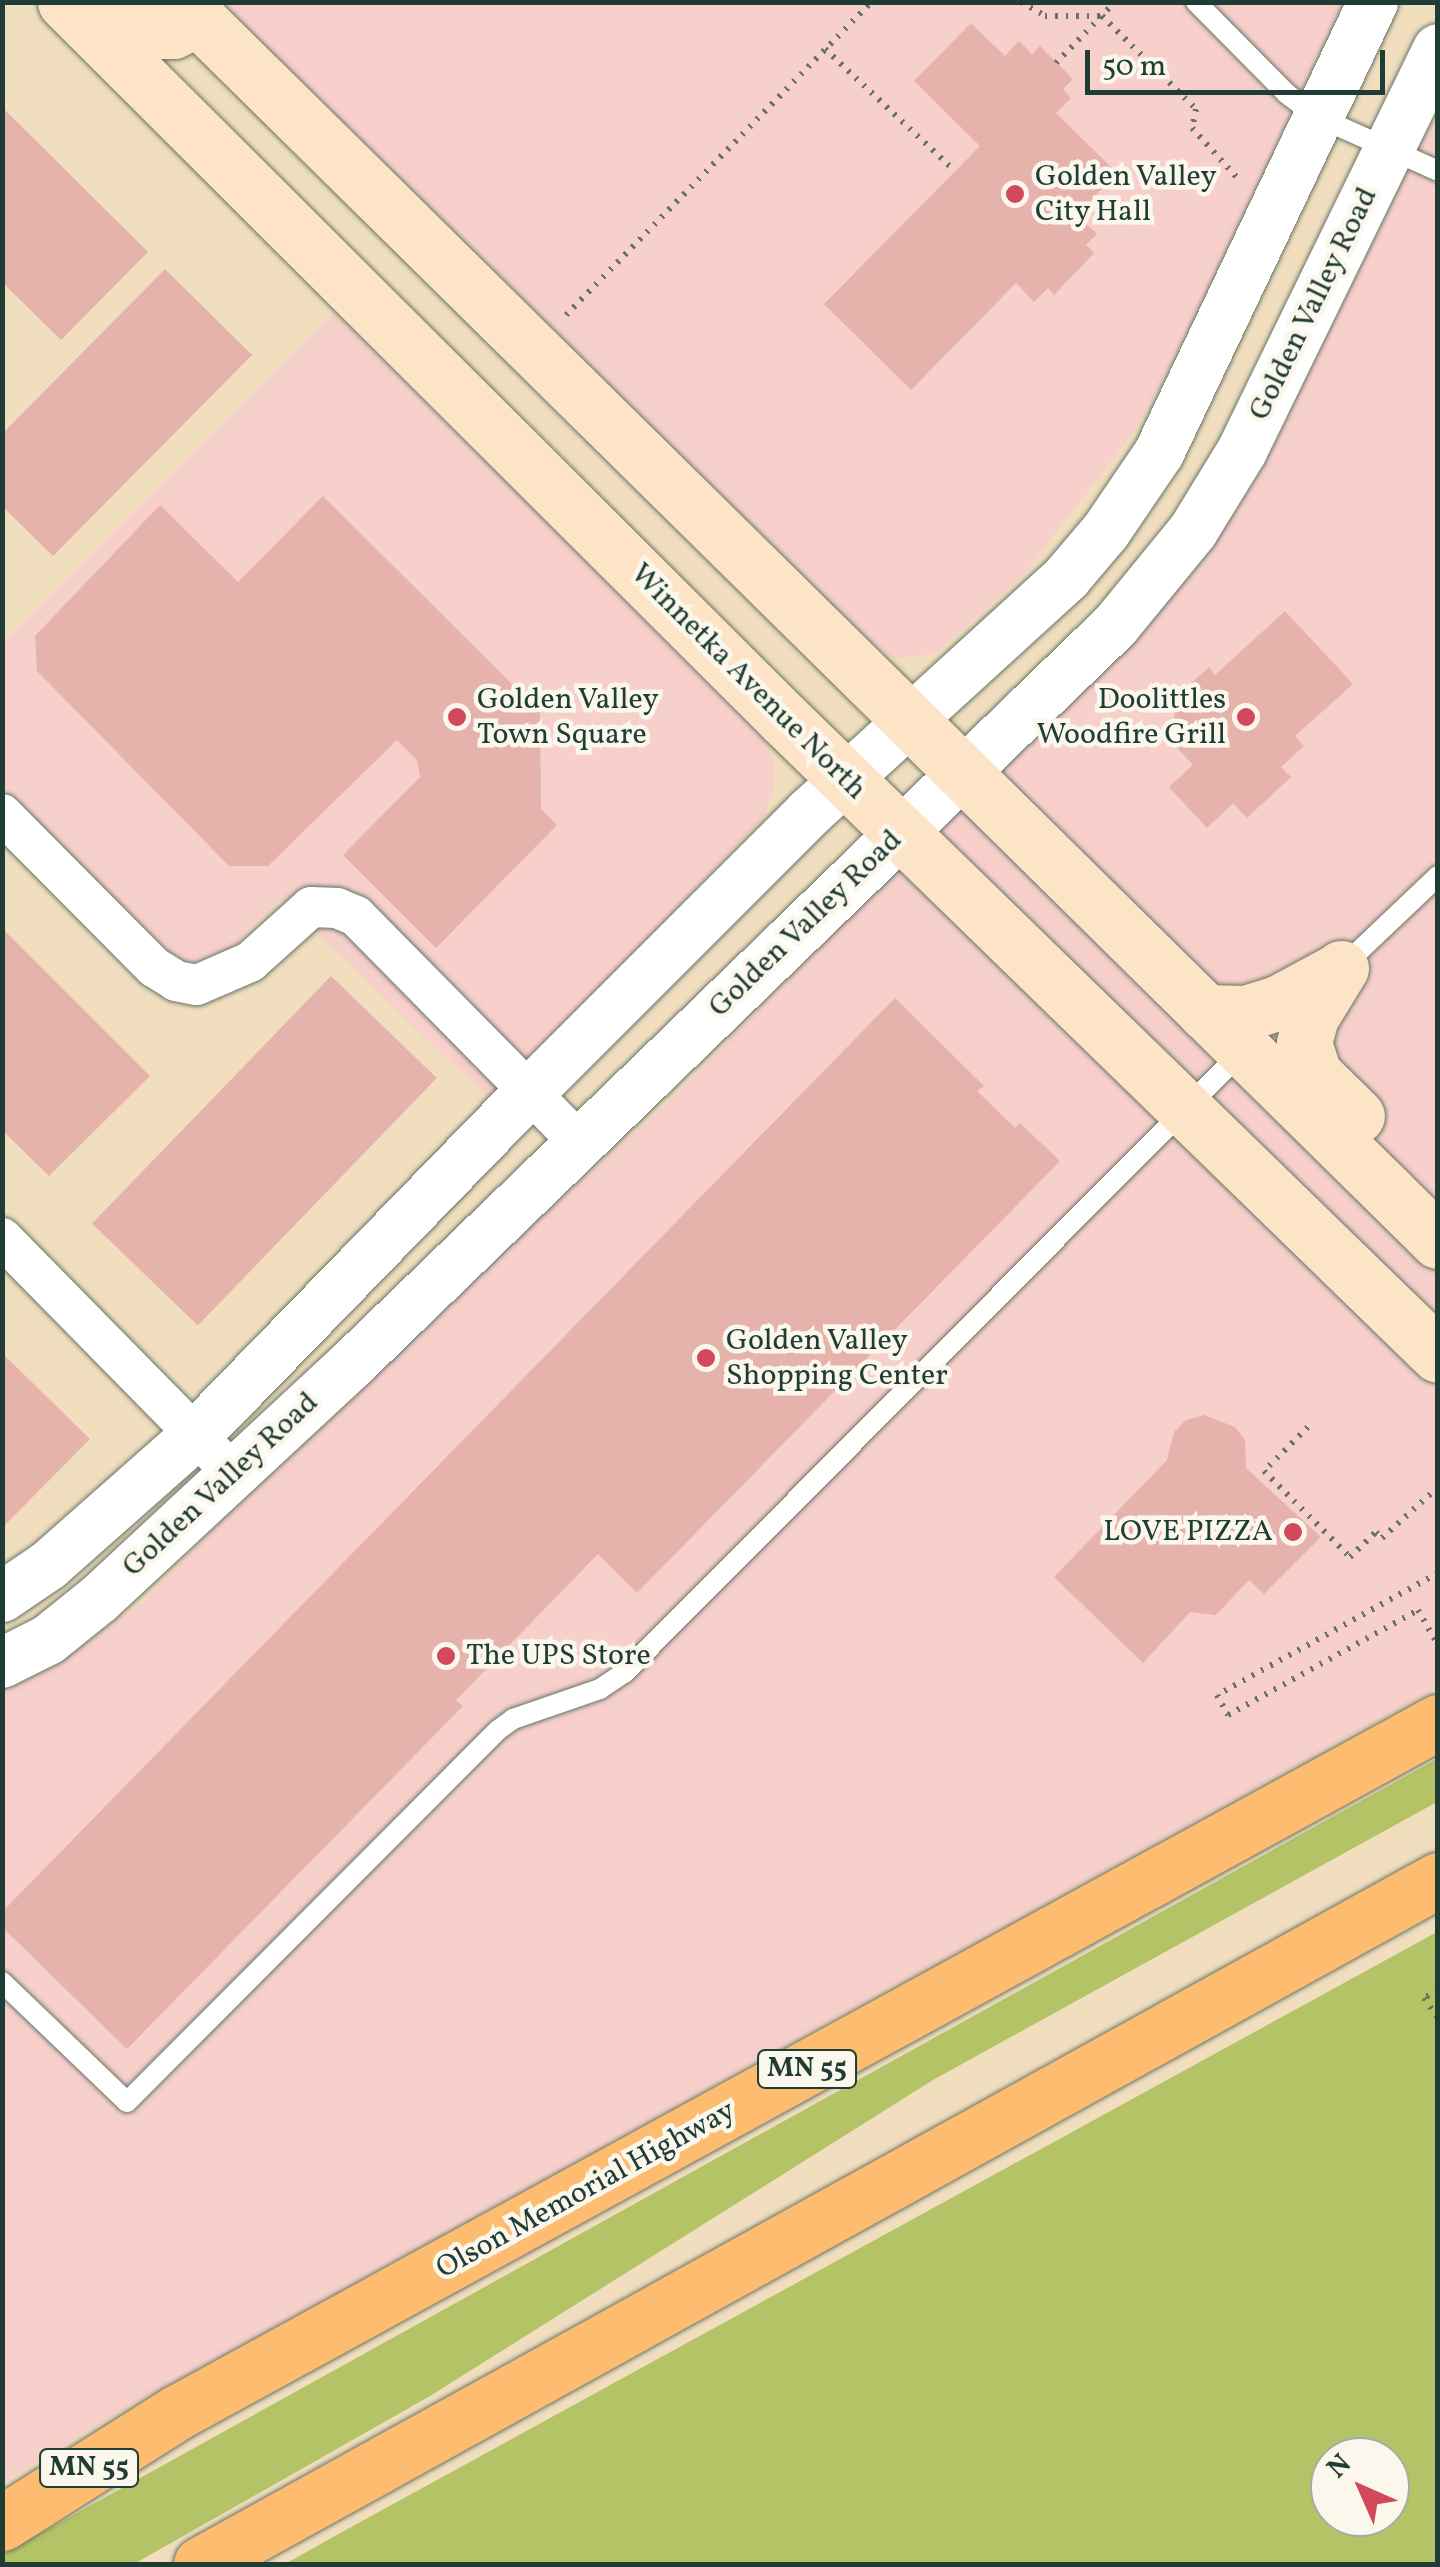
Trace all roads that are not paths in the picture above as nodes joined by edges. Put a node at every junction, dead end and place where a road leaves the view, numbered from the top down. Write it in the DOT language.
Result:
graph roads {
  1 [pos="65,2"];
  2 [pos="117,2"];
  3 [pos="1196,2"];
  4 [pos="1373,2"];
  5 [pos="198,8"];
  6 [pos="1438,49"];
  7 [pos="1318,117"];
  8 [pos="1390,148"];
  9 [pos="1438,172"];
  10 [pos="910,724"];
  11 [pos="961,775"];
  12 [pos="846,780"];
  13 [pos="2,814"];
  14 [pos="900,833"];
  15 [pos="1438,876"];
  16 [pos="1341,968"];
  17 [pos="1204,1012"];
  18 [pos="1244,1050"];
  19 [pos="530,1092"];
  20 [pos="1185,1109"];
  21 [pos="580,1143"];
  22 [pos="1438,1196"];
  23 [pos="2,1238"];
  24 [pos="1438,1241"];
  25 [pos="1438,1355"];
  26 [pos="196,1435"];
  27 [pos="234,1474"];
  28 [pos="2,1596"];
  29 [pos="2,1663"];
  30 [pos="1438,1686"];
  31 [pos="1438,1722"];
  32 [pos="1352,1768"];
  33 [pos="1438,1880"];
  34 [pos="2,1982"];
  35 [pos="176,2413"];
  36 [pos="2,2489"];
  37 [pos="2,2523"];
  38 [pos="201,2564"];
  1 -- 12 [label="main road, Winnetka Avenue North"];
  2 -- 5 [label="main road"];
  3 -- 7 [label="lane"];
  4 -- 7 [label="street, Golden Valley Road"];
  5 -- 10 [label="main road"];
  6 -- 8 [label="street, Golden Valley Road"];
  7 -- 8 [label="lane"];
  7 -- 10 [label="street, Golden Valley Road"];
  8 -- 9 [label="lane"];
  8 -- 11 [label="street, Golden Valley Road"];
  10 -- 11 [label="main road"];
  10 -- 12 [label="street, Golden Valley Road"];
  11 -- 14 [label="street, Golden Valley Road"];
  11 -- 17 [label="main road"];
  12 -- 14 [label="main road, Winnetka Avenue North"];
  12 -- 19 [label="street, Golden Valley Road"];
  13 -- 19 [label="street"];
  14 -- 20 [label="main road, Winnetka Avenue North"];
  14 -- 21 [label="street, Golden Valley Road"];
  15 -- 16 [label="lane"];
  16 -- 17 [label="main road"];
  16 -- 22 [label="main road"];
  17 -- 18 [label="main road"];
  18 -- 20 [label="lane"];
  18 -- 24 [label="main road"];
  19 -- 21 [label="street"];
  19 -- 26 [label="street, Golden Valley Road"];
  20 -- 25 [label="main road, Winnetka Avenue North"];
  20 -- 34 [label="lane"];
  21 -- 27 [label="street, Golden Valley Road"];
  23 -- 26 [label="street"];
  26 -- 27 [label="street"];
  26 -- 28 [label="street, Golden Valley Road"];
  27 -- 29 [label="street, Golden Valley Road"];
  30 -- 32 [label="highway"];
  31 -- 32 [label="highway, Olson Memorial Highway / MN 55"];
  32 -- 35 [label="highway, Olson Memorial Highway / MN 55"];
  33 -- 38 [label="highway"];
  35 -- 36 [label="highway"];
  35 -- 37 [label="highway, Olson Memorial Highway / MN 55"];
}
